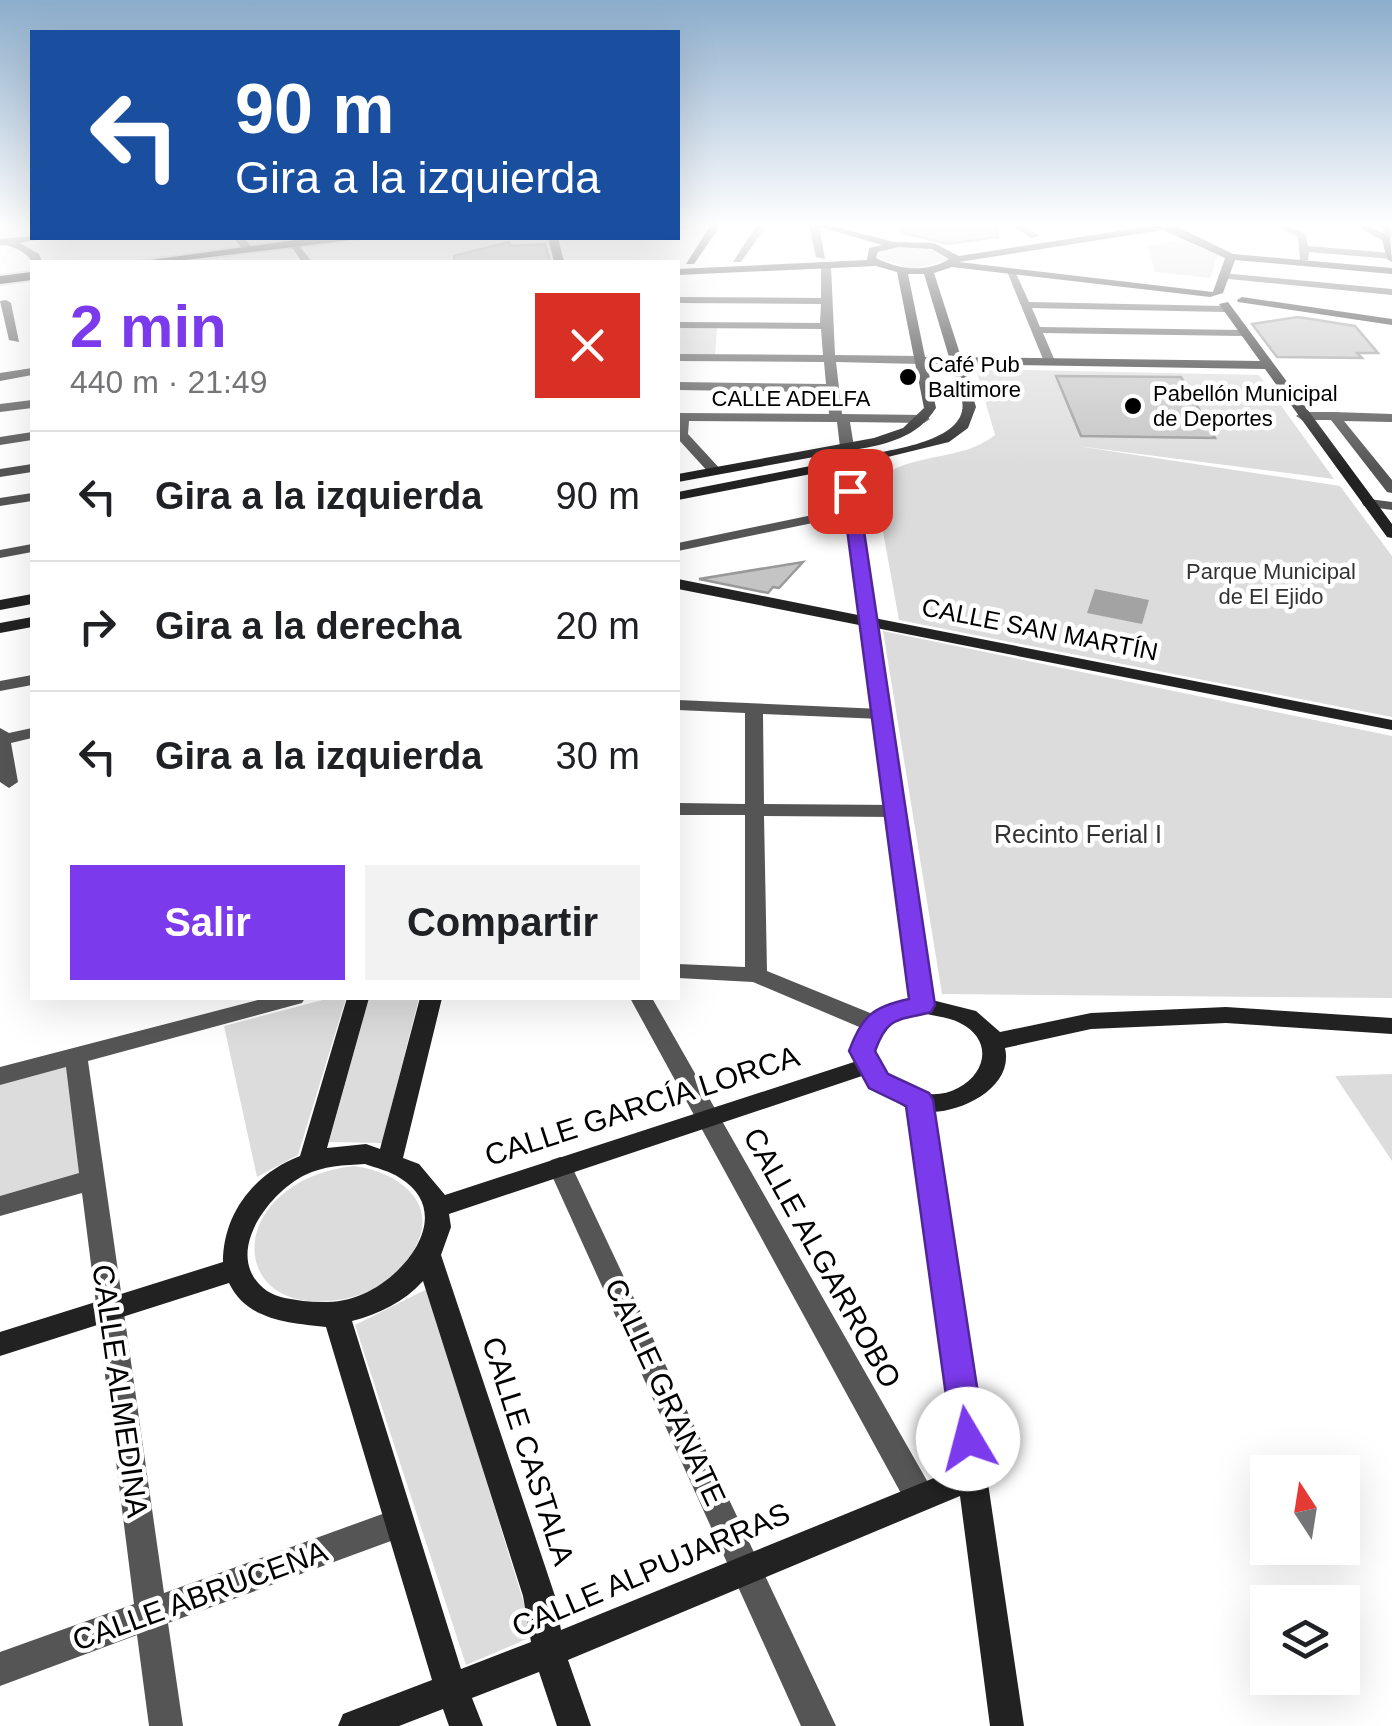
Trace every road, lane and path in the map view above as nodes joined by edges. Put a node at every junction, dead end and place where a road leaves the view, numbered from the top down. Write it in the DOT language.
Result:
graph roads {
  1 [pos="4,307"];
  2 [pos="827,307"];
  3 [pos="909,307"];
  4 [pos="939,307"];
  5 [pos="1026,307"];
  6 [pos="1224,307"];
  7 [pos="1283,307"];
  8 [pos="1391,325"];
  9 [pos="680,326"];
  10 [pos="826,326"];
  11 [pos="1036,330"];
  12 [pos="1242,333"];
  13 [pos="30,338"];
  14 [pos="15,340"];
  15 [pos="0,342"];
  16 [pos="680,357"];
  17 [pos="830,359"];
  18 [pos="920,360"];
  19 [pos="956,360"];
  20 [pos="1049,361"];
  21 [pos="1266,364"];
  22 [pos="30,372"];
  23 [pos="0,377"];
  24 [pos="680,386"];
  25 [pos="833,388"];
  26 [pos="30,404"];
  27 [pos="0,408"];
  28 [pos="1302,416"];
  29 [pos="1334,416"];
  30 [pos="680,417"];
  31 [pos="840,418"];
  32 [pos="1392,418"];
  33 [pos="924,419"];
  34 [pos="964,420"];
  35 [pos="30,436"];
  36 [pos="680,436"];
  37 [pos="0,441"];
  38 [pos="848,456"];
  39 [pos="30,468"];
  40 [pos="716,471"];
  41 [pos="0,473"];
  42 [pos="680,478"];
  43 [pos="1392,489"];
  44 [pos="30,496"];
  45 [pos="680,496"];
  46 [pos="0,502"];
  47 [pos="1369,503"];
  48 [pos="1392,506"];
  49 [pos="851,511"];
  50 [pos="1392,534"];
  51 [pos="680,547"];
  52 [pos="30,548"];
  53 [pos="0,554"];
  54 [pos="680,584"];
  55 [pos="30,599"];
  56 [pos="0,605"];
  57 [pos="868,620"];
  58 [pos="30,622"];
  59 [pos="0,628"];
  60 [pos="30,680"];
  61 [pos="0,686"];
  62 [pos="680,705"];
  63 [pos="754,709"];
  64 [pos="881,714"];
  65 [pos="1392,725"];
  66 [pos="30,733"];
  67 [pos="0,737"];
  68 [pos="30,777"];
  69 [pos="5,783"];
  70 [pos="680,809"];
  71 [pos="755,810"];
  72 [pos="895,811"];
  73 [pos="680,971"];
  74 [pos="756,975"];
  75 [pos="286,1000"];
  76 [pos="357,1000"];
  77 [pos="430,1000"];
  78 [pos="642,1000"];
  79 [pos="922,1005"];
  80 [pos="872,1024"];
  81 [pos="1392,1026"];
  82 [pos="993,1042"];
  83 [pos="76,1055"];
  84 [pos="867,1066"];
  85 [pos="0,1076"];
  86 [pos="919,1100"];
  87 [pos="706,1118"];
  88 [pos="390,1159"];
  89 [pos="311,1161"];
  90 [pos="560,1167"];
  91 [pos="91,1180"];
  92 [pos="0,1206"];
  93 [pos="437,1208"];
  94 [pos="428,1256"];
  95 [pos="237,1269"];
  96 [pos="110,1312"];
  97 [pos="336,1316"];
  98 [pos="0,1344"];
  99 [pos="974,1476"];
  100 [pos="919,1496"];
  101 [pos="399,1523"];
  102 [pos="746,1568"];
  103 [pos="149,1614"];
  104 [pos="549,1652"];
  105 [pos="0,1669"];
  106 [pos="454,1685"];
  107 [pos="166,1726"];
  108 [pos="355,1726"];
  109 [pos="466,1726"];
  110 [pos="574,1726"];
  111 [pos="819,1726"];
  112 [pos="1007,1726"];
  1 -- 14 [label="street"];
  2 -- 10 [label="street"];
  3 -- 18 [label="street"];
  4 -- 19 [label="street"];
  5 -- 11 [label="street"];
  6 -- 12 [label="street"];
  7 -- 8 [label="street"];
  9 -- 10 [label="street"];
  10 -- 17 [label="street"];
  11 -- 12 [label="street"];
  11 -- 20 [label="street"];
  12 -- 21 [label="street"];
  13 -- 14 [label="street"];
  14 -- 15 [label="street"];
  16 -- 17 [label="street"];
  17 -- 18 [label="street"];
  17 -- 25 [label="street"];
  18 -- 19 [label="street"];
  18 -- 33 [label="street"];
  19 -- 20 [label="street"];
  19 -- 34 [label="street"];
  20 -- 21 [label="street"];
  21 -- 28 [label="street"];
  22 -- 23 [label="street"];
  24 -- 25 [label="street"];
  25 -- 31 [label="street"];
  26 -- 27 [label="street"];
  28 -- 29 [label="street"];
  28 -- 47 [label="street"];
  29 -- 32 [label="street"];
  29 -- 43 [label="street"];
  30 -- 31 [label="street, CALLE ADELFA"];
  31 -- 33 [label="street, CALLE ADELFA"];
  31 -- 38 [label="street"];
  33 -- 34 [label="street, CALLE ADELFA"];
  33 -- 38 [label="street"];
  34 -- 38 [label="street"];
  35 -- 37 [label="street"];
  36 -- 40 [label="street"];
  38 -- 40 [label="street"];
  38 -- 45 [label="street"];
  38 -- 49 [label="street"];
  39 -- 41 [label="street"];
  40 -- 42 [label="street"];
  44 -- 46 [label="street"];
  47 -- 48 [label="street"];
  47 -- 50 [label="street"];
  49 -- 51 [label="street"];
  49 -- 57 [label="street"];
  52 -- 53 [label="street"];
  54 -- 57 [label="street, CALLE SAN MARTÍN"];
  55 -- 56 [label="street"];
  57 -- 64 [label="street"];
  57 -- 65 [label="street, CALLE SAN MARTÍN"];
  58 -- 59 [label="street"];
  60 -- 61 [label="street"];
  62 -- 63 [label="street"];
  63 -- 64 [label="street"];
  63 -- 71 [label="street"];
  64 -- 72 [label="street"];
  66 -- 67 [label="street"];
  67 -- 69 [label="street"];
  68 -- 69 [label="street"];
  70 -- 71 [label="street"];
  71 -- 72 [label="street"];
  71 -- 74 [label="street"];
  72 -- 79 [label="street"];
  73 -- 74 [label="street"];
  74 -- 80 [label="street"];
  75 -- 83 [label="street"];
  76 -- 89 [label="street"];
  77 -- 88 [label="street"];
  78 -- 87 [label="street, CALLE ALGARROBO"];
  79 -- 80 [label="street"];
  79 -- 82 [label="street"];
  80 -- 84 [label="street"];
  81 -- 82 [label="street"];
  82 -- 86 [label="street"];
  83 -- 85 [label="street"];
  83 -- 91 [label="street, CALLE ALMEDINA"];
  84 -- 86 [label="street"];
  84 -- 87 [label="street, CALLE GARCÍA LORCA"];
  86 -- 99 [label="street"];
  87 -- 90 [label="street, CALLE GARCÍA LORCA"];
  87 -- 100 [label="street, CALLE ALGARROBO"];
  88 -- 89 [label="street"];
  88 -- 93 [label="street"];
  89 -- 95 [label="street"];
  90 -- 93 [label="street, CALLE GARCÍA LORCA"];
  90 -- 102 [label="street, CALLE GRANATE"];
  91 -- 92 [label="street"];
  91 -- 96 [label="street, CALLE ALMEDINA"];
  93 -- 94 [label="street"];
  94 -- 97 [label="street"];
  94 -- 104 [label="street, CALLE CASTALA"];
  95 -- 96 [label="street"];
  95 -- 97 [label="street"];
  96 -- 98 [label="street"];
  96 -- 103 [label="street, CALLE ALMEDINA"];
  97 -- 101 [label="street"];
  99 -- 100 [label="street, CALLE ALPUJARRAS"];
  99 -- 112 [label="street"];
  100 -- 102 [label="street, CALLE ALPUJARRAS"];
  101 -- 103 [label="street, CALLE ABRUCENA"];
  101 -- 106 [label="street"];
  102 -- 104 [label="street, CALLE ALPUJARRAS"];
  102 -- 111 [label="street, CALLE GRANATE"];
  103 -- 105 [label="street, CALLE ABRUCENA"];
  103 -- 107 [label="street, CALLE ALMEDINA"];
  104 -- 106 [label="street, CALLE ALPUJARRAS"];
  104 -- 110 [label="street, CALLE CASTALA"];
  106 -- 108 [label="street, CALLE ALPUJARRAS"];
  106 -- 109 [label="street"];
}
